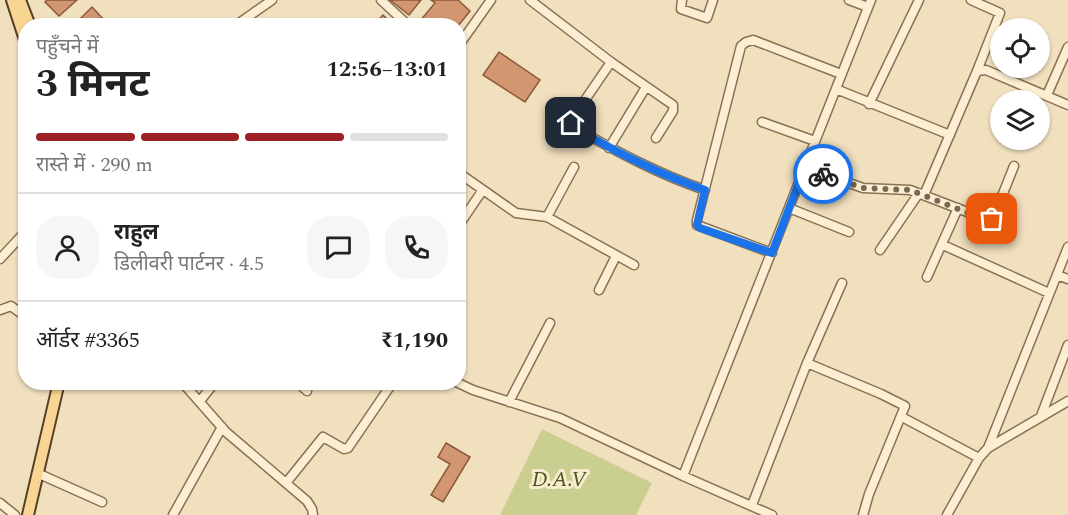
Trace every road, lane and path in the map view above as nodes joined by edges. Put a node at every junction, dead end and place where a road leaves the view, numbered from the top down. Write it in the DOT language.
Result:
graph roads {
  1 [pos="12,0"];
  2 [pos="20,0"];
  3 [pos="272,0"];
  4 [pos="381,0"];
  5 [pos="491,0"];
  6 [pos="531,0"];
  7 [pos="682,0"];
  8 [pos="713,0"];
  9 [pos="849,0"];
  10 [pos="919,0"];
  11 [pos="971,0"];
  12 [pos="870,4"];
  13 [pos="18,18"];
  14 [pos="27,18"];
  15 [pos="246,18"];
  16 [pos="400,18"];
  17 [pos="466,35"];
  18 [pos="1068,47"];
  19 [pos="612,62"];
  20 [pos="977,71"];
  21 [pos="841,74"];
  22 [pos="646,87"];
  23 [pos="836,89"];
  24 [pos="1035,90"];
  25 [pos="1049,90"];
  26 [pos="1050,96"];
  27 [pos="869,104"];
  28 [pos="1068,105"];
  29 [pos="762,122"];
  30 [pos="950,135"];
  31 [pos="656,138"];
  32 [pos="815,141"];
  33 [pos="609,148"];
  34 [pos="1014,166"];
  35 [pos="574,167"];
  36 [pos="805,167"];
  37 [pos="466,178"];
  38 [pos="705,190"];
  39 [pos="482,191"];
  40 [pos="922,194"];
  41 [pos="789,208"];
  42 [pos="958,208"];
  43 [pos="466,215"];
  44 [pos="548,217"];
  45 [pos="849,232"];
  46 [pos="18,240"];
  47 [pos="943,245"];
  48 [pos="1068,246"];
  49 [pos="880,250"];
  50 [pos="772,253"];
  51 [pos="616,256"];
  52 [pos="0,260"];
  53 [pos="634,265"];
  54 [pos="1057,275"];
  55 [pos="927,278"];
  56 [pos="1068,279"];
  57 [pos="842,283"];
  58 [pos="599,290"];
  59 [pos="1049,293"];
  60 [pos="0,310"];
  61 [pos="18,311"];
  62 [pos="550,323"];
  63 [pos="1068,345"];
  64 [pos="807,363"];
  65 [pos="466,387"];
  66 [pos="57,390"];
  67 [pos="190,390"];
  68 [pos="209,390"];
  69 [pos="388,390"];
  70 [pos="200,401"];
  71 [pos="1068,401"];
  72 [pos="509,402"];
  73 [pos="1041,416"];
  74 [pos="902,417"];
  75 [pos="222,427"];
  76 [pos="988,448"];
  77 [pos="979,458"];
  78 [pos="38,473"];
  79 [pos="683,476"];
  80 [pos="286,483"];
  81 [pos="102,502"];
  82 [pos="0,503"];
  83 [pos="752,505"];
  84 [pos="15,515"];
  85 [pos="28,515"];
  86 [pos="173,515"];
  87 [pos="312,515"];
  88 [pos="772,515"];
  89 [pos="863,515"];
  90 [pos="947,515"];
  1 -- 13 [label="main road"];
  2 -- 14 [label="main road"];
  3 -- 15 [label="street"];
  4 -- 16 [label="street"];
  5 -- 17 [label="street"];
  6 -- 19 [label="street"];
  7 -- 8 [label="street"];
  9 -- 12 [label="street"];
  10 -- 27 [label="street"];
  11 -- 20 [label="street"];
  12 -- 21 [label="street"];
  18 -- 25 [label="street"];
  19 -- 22 [label="street"];
  19 -- 33 [label="street"];
  20 -- 24 [label="street"];
  20 -- 30 [label="street"];
  21 -- 23 [label="street"];
  21 -- 38 [label="street"];
  22 -- 31 [label="street"];
  22 -- 33 [label="street"];
  23 -- 27 [label="street"];
  23 -- 32 [label="street"];
  26 -- 28 [label="street"];
  27 -- 30 [label="street"];
  29 -- 32 [label="street"];
  30 -- 40 [label="street"];
  32 -- 36 [label="street"];
  33 -- 38 [label="street"];
  34 -- 42 [label="street"];
  35 -- 44 [label="street"];
  36 -- 40 [label="street"];
  36 -- 41 [label="street"];
  37 -- 39 [label="street"];
  38 -- 50 [label="street"];
  39 -- 43 [label="street"];
  39 -- 44 [label="street"];
  40 -- 42 [label="street"];
  40 -- 49 [label="street"];
  41 -- 45 [label="street"];
  41 -- 50 [label="street"];
  42 -- 47 [label="street"];
  44 -- 51 [label="street"];
  46 -- 52 [label="street"];
  47 -- 55 [label="street"];
  47 -- 59 [label="street"];
  48 -- 54 [label="street"];
  50 -- 79 [label="street"];
  51 -- 53 [label="street"];
  51 -- 58 [label="street"];
  54 -- 56 [label="street"];
  54 -- 59 [label="street"];
  57 -- 64 [label="street"];
  59 -- 76 [label="street"];
  60 -- 61 [label="street"];
  62 -- 72 [label="street"];
  63 -- 73 [label="street"];
  64 -- 74 [label="street"];
  64 -- 83 [label="street"];
  65 -- 72 [label="street"];
  66 -- 78 [label="main road"];
  67 -- 70 [label="street"];
  68 -- 70 [label="street"];
  69 -- 80 [label="street"];
  70 -- 75 [label="street"];
  71 -- 73 [label="street"];
  72 -- 79 [label="street"];
  73 -- 76 [label="street"];
  74 -- 77 [label="street"];
  74 -- 89 [label="street"];
  75 -- 80 [label="street"];
  75 -- 86 [label="street"];
  76 -- 77 [label="street"];
  77 -- 90 [label="street"];
  78 -- 81 [label="street"];
  78 -- 85 [label="main road"];
  79 -- 83 [label="street"];
  80 -- 87 [label="street"];
  82 -- 84 [label="street"];
  83 -- 88 [label="street"];
}
